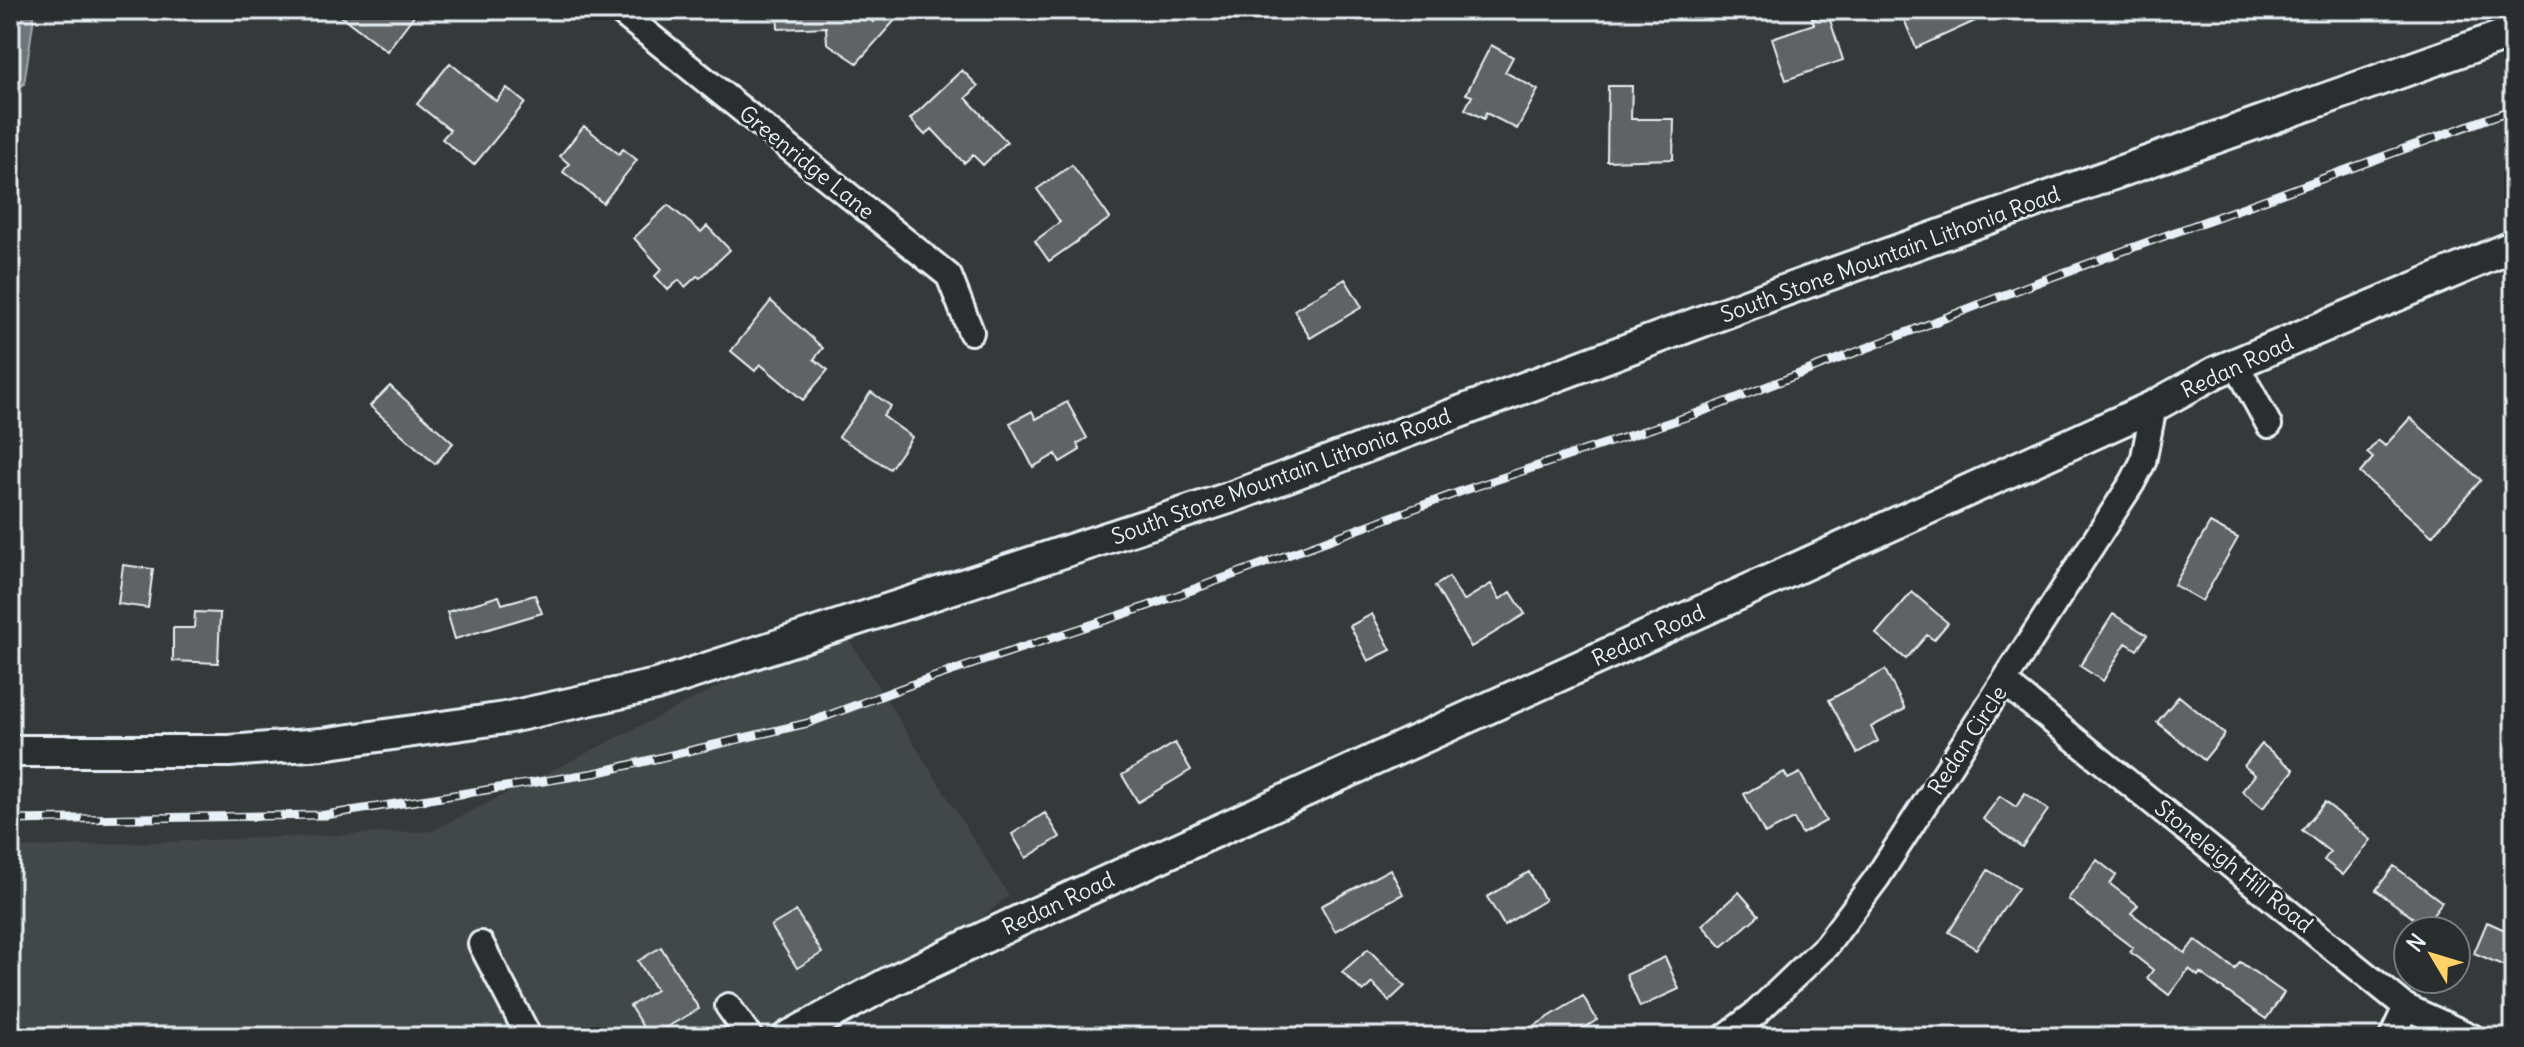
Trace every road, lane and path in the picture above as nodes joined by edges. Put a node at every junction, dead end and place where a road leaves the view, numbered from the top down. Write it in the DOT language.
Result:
graph roads {
  1 [pos="618,10"];
  2 [pos="2514,32"];
  3 [pos="2514,246"];
  4 [pos="971,332"];
  5 [pos="2236,364"];
  6 [pos="2154,406"];
  7 [pos="2269,425"];
  8 [pos="2004,682"];
  9 [pos="10,751"];
  10 [pos="481,944"];
  11 [pos="728,1006"];
  12 [pos="2406,1007"];
  13 [pos="529,1037"];
  14 [pos="750,1037"];
  15 [pos="788,1037"];
  16 [pos="1725,1037"];
  17 [pos="2392,1037"];
  18 [pos="2472,1037"];
  1 -- 4 [label="street, Greenridge Lane"];
  2 -- 9 [label="main road, South Stone Mountain Lithonia Road"];
  3 -- 5 [label="main road, Redan Road"];
  5 -- 6 [label="main road, Redan Road"];
  5 -- 7 [label="street"];
  6 -- 8 [label="street, Redan Circle"];
  6 -- 15 [label="main road, Redan Road"];
  8 -- 12 [label="street, Stoneleigh Hill Road"];
  8 -- 16 [label="street, Redan Circle"];
  10 -- 13 [label="street"];
  11 -- 14 [label="street"];
  12 -- 17 [label="street"];
  12 -- 18 [label="street, Stoneleigh Hill Road"];
}
